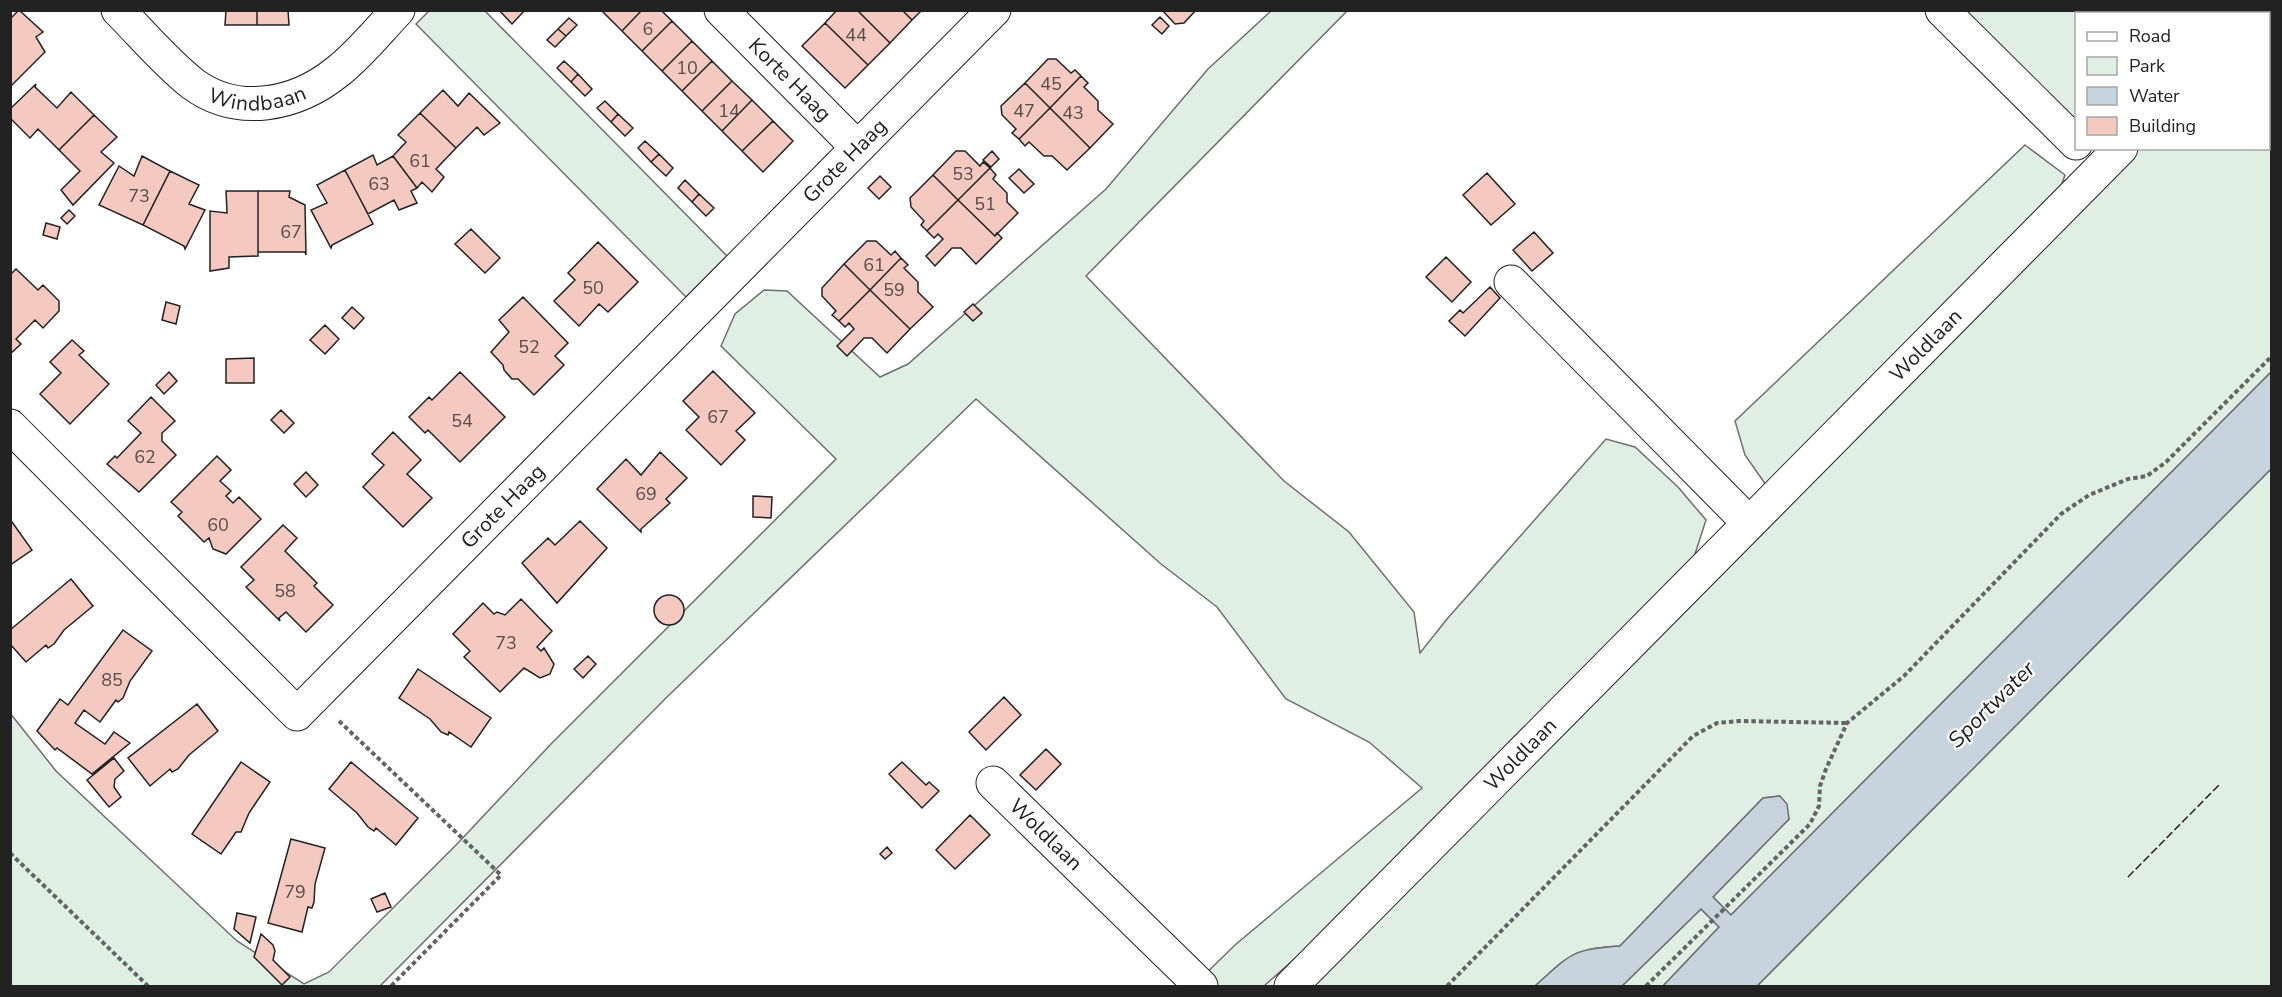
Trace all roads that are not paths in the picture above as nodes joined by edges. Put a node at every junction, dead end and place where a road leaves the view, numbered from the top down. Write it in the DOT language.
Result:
graph roads {
  1 [pos="118,10"];
  2 [pos="398,10"];
  3 [pos="721,10"];
  4 [pos="994,10"];
  5 [pos="1942,10"];
  6 [pos="2075,142"];
  7 [pos="857,147"];
  8 [pos="2102,155"];
  9 [pos="1510,282"];
  10 [pos="10,426"];
  11 [pos="1749,523"];
  12 [pos="993,783"];
  13 [pos="1201,987"];
  14 [pos="1291,987"];
  1 -- 2 [label="street, Windbaan"];
  3 -- 7 [label="street, Korte Haag"];
  4 -- 7 [label="street, Grote Haag"];
  5 -- 6 [label="street"];
  7 -- 10 [label="street, Grote Haag"];
  8 -- 11 [label="street, Woldlaan"];
  9 -- 11 [label="street"];
  11 -- 14 [label="street, Woldlaan"];
  12 -- 13 [label="street, Woldlaan"];
}
